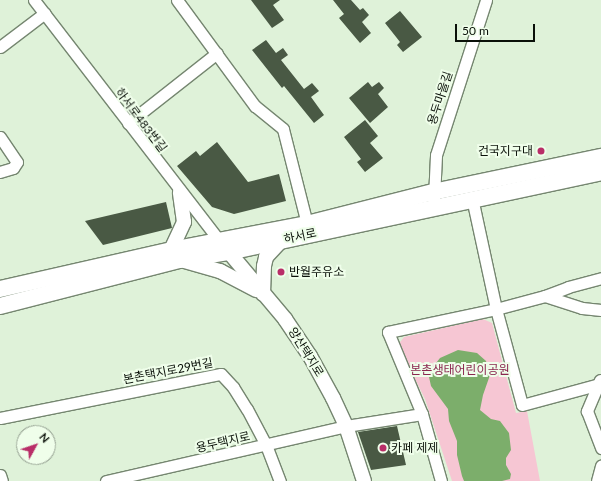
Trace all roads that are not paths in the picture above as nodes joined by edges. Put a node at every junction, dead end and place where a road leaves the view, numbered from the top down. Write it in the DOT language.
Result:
graph roads {
  1 [pos="34,0"];
  2 [pos="177,0"];
  3 [pos="486,0"];
  4 [pos="45,14"];
  5 [pos="0,47"];
  6 [pos="217,53"];
  7 [pos="128,123"];
  8 [pos="0,137"];
  9 [pos="601,157"];
  10 [pos="0,172"];
  11 [pos="601,172"];
  12 [pos="180,192"];
  13 [pos="472,198"];
  14 [pos="434,199"];
  15 [pos="307,224"];
  16 [pos="282,240"];
  17 [pos="224,246"];
  18 [pos="175,255"];
  19 [pos="601,278"];
  20 [pos="0,289"];
  21 [pos="263,294"];
  22 [pos="545,296"];
  23 [pos="0,306"];
  24 [pos="496,308"];
  25 [pos="601,310"];
  26 [pos="600,380"];
  27 [pos="422,414"];
  28 [pos="0,418"];
  29 [pos="346,426"];
  30 [pos="266,445"];
  31 [pos="601,448"];
  32 [pos="601,466"];
  33 [pos="0,475"];
  34 [pos="2,481"];
  35 [pos="106,481"];
  36 [pos="280,481"];
  37 [pos="364,481"];
  38 [pos="441,481"];
  39 [pos="597,481"];
  1 -- 4 [label="street, 하서로483번길"];
  2 -- 6 [label="street"];
  3 -- 14 [label="street, 용두마을길"];
  4 -- 5 [label="street"];
  4 -- 7 [label="street, 하서로483번길"];
  6 -- 7 [label="street"];
  6 -- 15 [label="street"];
  7 -- 12 [label="street, 하서로483번길"];
  8 -- 10 [label="street"];
  9 -- 14 [label="main road, 하서로"];
  11 -- 13 [label="main road, 하서로"];
  12 -- 17 [label="street, 하서로483번길"];
  12 -- 18 [label="street"];
  13 -- 14 [label="main road, 하서로"];
  13 -- 24 [label="street"];
  14 -- 15 [label="main road, 하서로"];
  14 -- 16 [label="main road, 하서로"];
  15 -- 17 [label="main road, 하서로"];
  16 -- 17 [label="main road, 하서로"];
  16 -- 21 [label="street"];
  17 -- 18 [label="main road, 하서로"];
  17 -- 21 [label="street, 양산택지로"];
  18 -- 20 [label="main road, 하서로"];
  18 -- 21 [label="street"];
  18 -- 23 [label="main road, 하서로"];
  19 -- 22 [label="street"];
  21 -- 29 [label="street, 양산택지로"];
  22 -- 24 [label="street"];
  22 -- 25 [label="street"];
  24 -- 26 [label="street"];
  24 -- 27 [label="street"];
  26 -- 31 [label="street"];
  27 -- 29 [label="street, 용두택지로"];
  27 -- 38 [label="street"];
  28 -- 30 [label="street, 본촌택지로29번길"];
  29 -- 30 [label="street, 용두택지로"];
  29 -- 37 [label="street, 양산택지로"];
  30 -- 35 [label="street, 용두택지로"];
  30 -- 36 [label="street, 본촌택지로29번길"];
  32 -- 39 [label="street"];
  33 -- 34 [label="street"];
}
